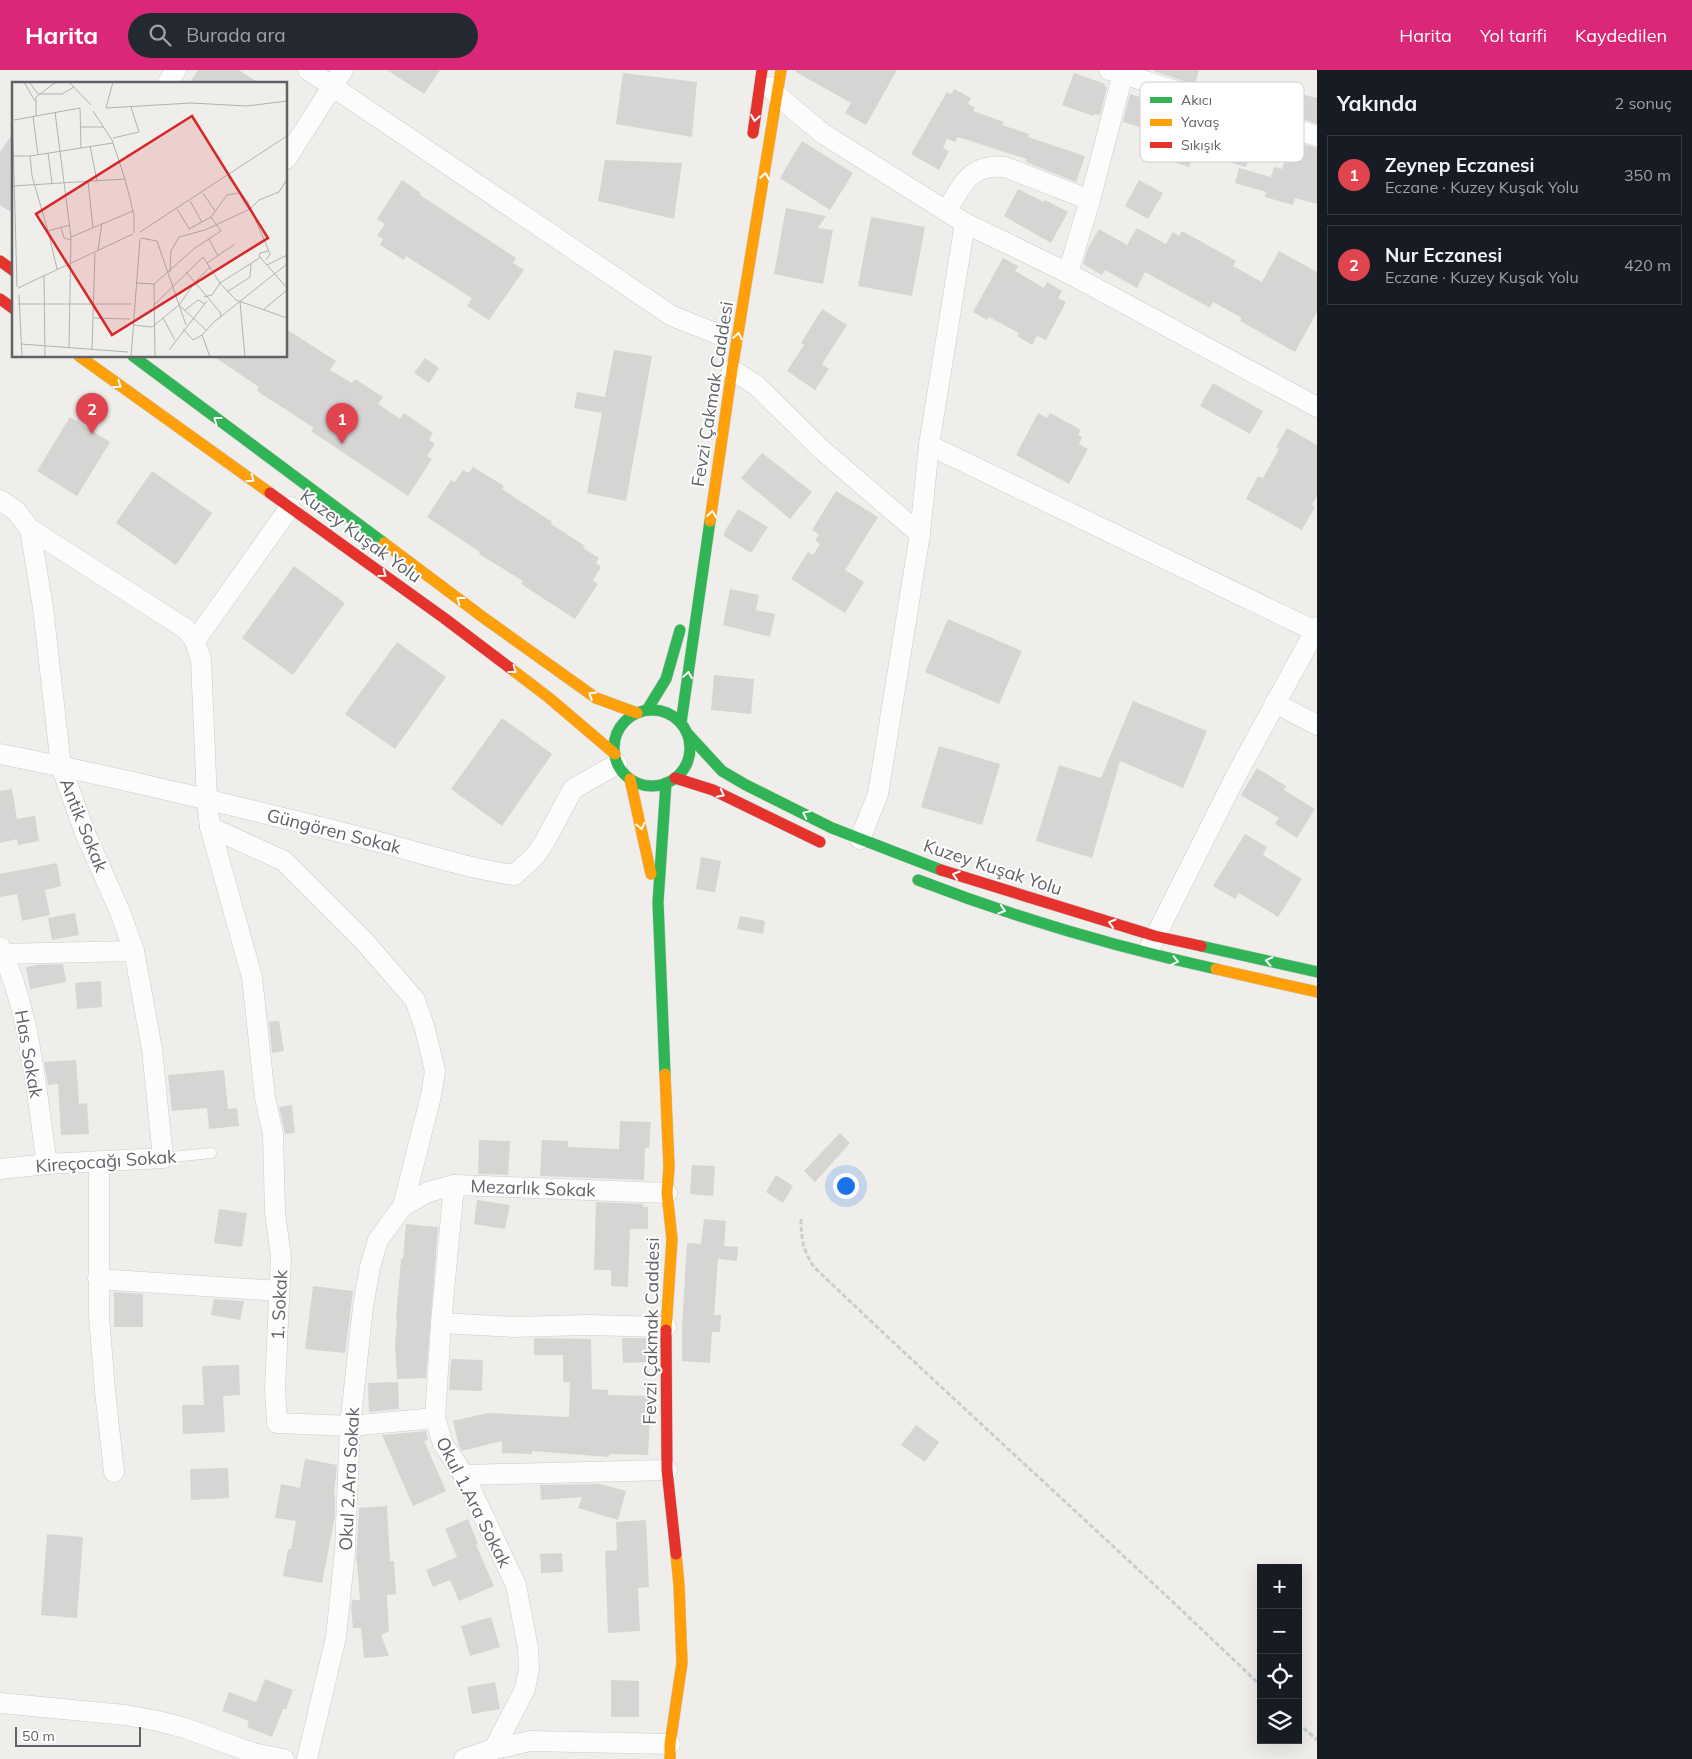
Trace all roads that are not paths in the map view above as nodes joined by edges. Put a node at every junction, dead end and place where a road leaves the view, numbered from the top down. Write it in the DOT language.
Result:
graph roads {
  1 [pos="176,70"];
  2 [pos="308,70"];
  3 [pos="343,70"];
  4 [pos="781,70"];
  5 [pos="758,72"];
  6 [pos="1116,72"];
  7 [pos="168,82"];
  8 [pos="1147,82"];
  9 [pos="332,87"];
  10 [pos="778,96"];
  11 [pos="1304,132"];
  12 [pos="1317,136"];
  13 [pos="750,149"];
  14 [pos="288,156"];
  15 [pos="1090,200"];
  16 [pos="946,211"];
  17 [pos="965,224"];
  18 [pos="0,261"];
  19 [pos="12,270"];
  20 [pos="1068,273"];
  21 [pos="0,299"];
  22 [pos="12,308"];
  23 [pos="720,334"];
  24 [pos="82,358"];
  25 [pos="140,358"];
  26 [pos="156,363"];
  27 [pos="732,370"];
  28 [pos="1317,407"];
  29 [pos="929,445"];
  30 [pos="0,500"];
  31 [pos="290,507"];
  32 [pos="30,529"];
  33 [pos="920,534"];
  34 [pos="682,619"];
  35 [pos="1316,630"];
  36 [pos="195,641"];
  37 [pos="1276,703"];
  38 [pos="642,712"];
  39 [pos="1317,725"];
  40 [pos="684,728"];
  41 [pos="0,754"];
  42 [pos="61,766"];
  43 [pos="620,766"];
  44 [pos="671,781"];
  45 [pos="207,801"];
  46 [pos="210,827"];
  47 [pos="860,839"];
  48 [pos="835,848"];
  49 [pos="909,877"];
  50 [pos="658,902"];
  51 [pos="1155,936"];
  52 [pos="134,951"];
  53 [pos="1,952"];
  54 [pos="1146,954"];
  55 [pos="1317,972"];
  56 [pos="1317,992"];
  57 [pos="211,1153"];
  58 [pos="163,1158"];
  59 [pos="99,1161"];
  60 [pos="47,1164"];
  61 [pos="0,1169"];
  62 [pos="454,1185"];
  63 [pos="668,1193"];
  64 [pos="403,1206"];
  65 [pos="98,1279"];
  66 [pos="279,1291"];
  67 [pos="441,1323"];
  68 [pos="666,1327"];
  69 [pos="435,1418"];
  70 [pos="350,1426"];
  71 [pos="667,1470"];
  72 [pos="114,1472"];
  73 [pos="464,1475"];
  74 [pos="0,1703"];
  75 [pos="494,1749"];
  76 [pos="670,1752"];
  77 [pos="284,1759"];
  78 [pos="307,1759"];
  79 [pos="464,1759"];
  1 -- 7 [label="street"];
  2 -- 9 [label="street"];
  3 -- 9 [label="street"];
  4 -- 10 [label="main road, Fevzi Çakmak Caddesi"];
  5 -- 10 [label="street"];
  5 -- 13 [label="main road, one-way"];
  6 -- 8 [label="street"];
  6 -- 15 [label="street"];
  9 -- 14 [label="street"];
  9 -- 23 [label="street"];
  10 -- 16 [label="street"];
  27 -- 10 [label="main road, Fevzi Çakmak Caddesi, one-way"];
  11 -- 12 [label="street"];
  15 -- 16 [label="street"];
  15 -- 20 [label="street"];
  16 -- 17 [label="street"];
  17 -- 20 [label="street"];
  17 -- 29 [label="street"];
  18 -- 19 [label="main road"];
  20 -- 28 [label="street"];
  21 -- 22 [label="main road"];
  24 -- 31 [label="main road, Kuzey Kuşak Yolu, one-way"];
  25 -- 26 [label="main road, Kuzey Kuşak Yolu"];
  38 -- 26 [label="main road, Kuzey Kuşak Yolu, one-way"];
  27 -- 33 [label="street"];
  40 -- 27 [label="main road, Fevzi Çakmak Caddesi, one-way"];
  29 -- 33 [label="street"];
  29 -- 35 [label="street"];
  30 -- 32 [label="street"];
  31 -- 36 [label="street"];
  31 -- 43 [label="main road, Kuzey Kuşak Yolu, one-way"];
  32 -- 36 [label="street"];
  32 -- 42 [label="street, Antik Sokak"];
  33 -- 47 [label="street"];
  34 -- 38 [label="main road"];
  35 -- 37 [label="street"];
  36 -- 45 [label="street, 1. Sokak"];
  37 -- 39 [label="street"];
  37 -- 51 [label="street"];
  38 -- 40 [label="main road"];
  38 -- 43 [label="main road"];
  40 -- 44 [label="main road"];
  47 -- 40 [label="main road, Kuzey Kuşak Yolu, one-way"];
  41 -- 42 [label="street, Güngören Sokak"];
  42 -- 45 [label="street, Güngören Sokak"];
  42 -- 52 [label="street, Antik Sokak"];
  43 -- 44 [label="main road"];
  43 -- 45 [label="street, Güngören Sokak"];
  43 -- 50 [label="main road, one-way"];
  44 -- 48 [label="main road, one-way"];
  44 -- 50 [label="main road"];
  45 -- 46 [label="street, 1. Sokak"];
  46 -- 64 [label="street"];
  46 -- 66 [label="street, 1. Sokak"];
  51 -- 47 [label="main road, Kuzey Kuşak Yolu, one-way"];
  49 -- 54 [label="main road, Kuzey Kuşak Yolu, one-way"];
  50 -- 63 [label="main road, Fevzi Çakmak Caddesi"];
  51 -- 54 [label="street"];
  55 -- 51 [label="main road, Kuzey Kuşak Yolu, one-way"];
  52 -- 53 [label="street"];
  52 -- 58 [label="street, Antik Sokak"];
  53 -- 60 [label="street, Has Sokak"];
  54 -- 56 [label="main road, Kuzey Kuşak Yolu, one-way"];
  57 -- 58 [label="lane, Kireçocağı Sokak"];
  58 -- 59 [label="street, Kireçocağı Sokak"];
  59 -- 60 [label="street, Kireçocağı Sokak"];
  59 -- 65 [label="street"];
  60 -- 61 [label="street, Kireçocağı Sokak"];
  62 -- 63 [label="street, Mezarlık Sokak"];
  62 -- 64 [label="street, Mezarlık Sokak"];
  62 -- 67 [label="street, Okul 1.Ara Sokak"];
  63 -- 68 [label="main road, Fevzi Çakmak Caddesi"];
  64 -- 70 [label="street, Okul 2.Ara Sokak"];
  65 -- 66 [label="street"];
  65 -- 72 [label="street"];
  66 -- 70 [label="street, 1. Sokak"];
  67 -- 68 [label="street"];
  67 -- 69 [label="street, Okul 1.Ara Sokak"];
  68 -- 71 [label="main road, Fevzi Çakmak Caddesi"];
  69 -- 70 [label="street"];
  69 -- 73 [label="street, Okul 1.Ara Sokak"];
  70 -- 78 [label="street, Okul 2.Ara Sokak"];
  71 -- 73 [label="street"];
  71 -- 76 [label="main road, Fevzi Çakmak Caddesi"];
  73 -- 75 [label="street, Okul 1.Ara Sokak"];
  74 -- 77 [label="street"];
  75 -- 76 [label="street"];
  75 -- 79 [label="street"];
}
